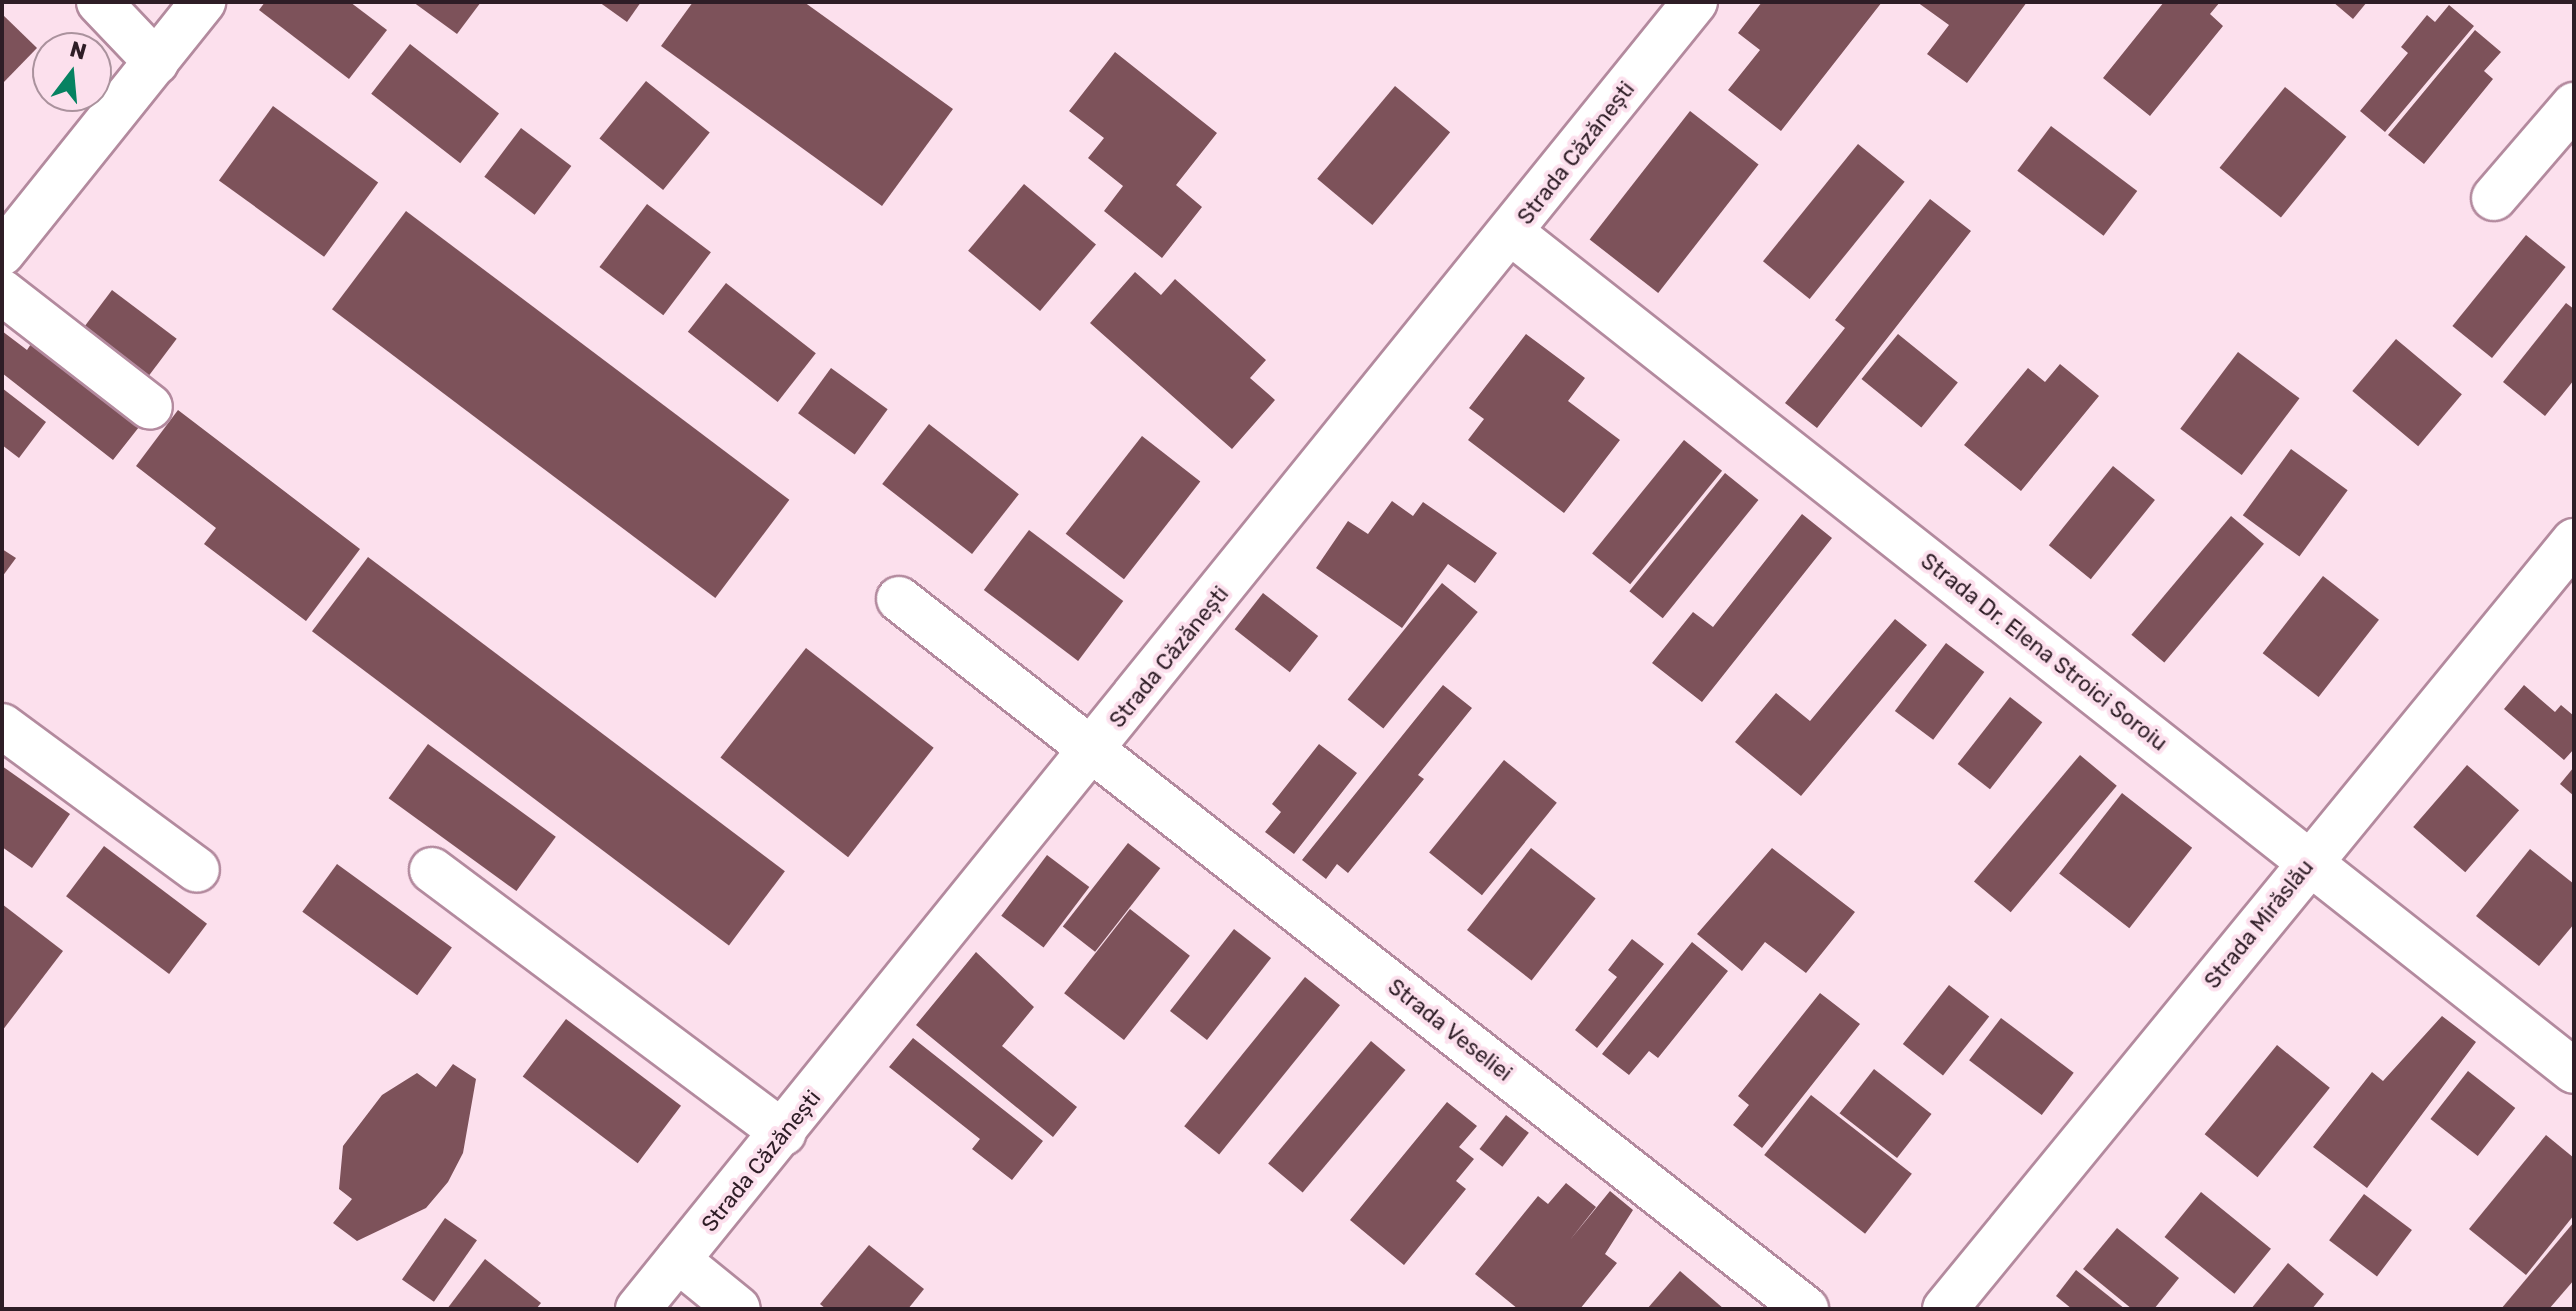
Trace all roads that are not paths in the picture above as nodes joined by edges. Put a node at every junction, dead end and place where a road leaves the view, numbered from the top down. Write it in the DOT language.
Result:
graph roads {
  1 [pos="99,2"];
  2 [pos="203,2"];
  3 [pos="1695,2"];
  4 [pos="156,62"];
  5 [pos="2574,105"];
  6 [pos="2494,198"];
  7 [pos="1513,234"];
  8 [pos="2,253"];
  9 [pos="2,292"];
  10 [pos="150,407"];
  11 [pos="2574,541"];
  12 [pos="899,599"];
  13 [pos="2,726"];
  14 [pos="1093,750"];
  15 [pos="2310,862"];
  16 [pos="197,870"];
  17 [pos="432,870"];
  18 [pos="2574,1071"];
  19 [pos="784,1133"];
  20 [pos="678,1260"];
  21 [pos="638,1309"];
  22 [pos="738,1309"];
  23 [pos="1806,1309"];
  24 [pos="1945,1309"];
  1 -- 4 [label="street"];
  2 -- 4 [label="street"];
  3 -- 7 [label="street, Strada Căzănești"];
  4 -- 8 [label="street"];
  5 -- 6 [label="street"];
  7 -- 14 [label="street, Strada Căzănești"];
  7 -- 15 [label="street, Strada Dr. Elena Stroici Soroiu"];
  9 -- 10 [label="street"];
  11 -- 15 [label="street, Strada Mirăslău"];
  12 -- 14 [label="street, Strada Veseliei"];
  13 -- 16 [label="street"];
  14 -- 19 [label="street, Strada Căzănești"];
  14 -- 23 [label="street, Strada Veseliei"];
  15 -- 18 [label="street, Strada Dr. Elena Stroici Soroiu"];
  15 -- 24 [label="street, Strada Mirăslău"];
  17 -- 19 [label="street"];
  19 -- 20 [label="street, Strada Căzănești"];
  20 -- 21 [label="street, Strada Căzănești"];
  20 -- 22 [label="street"];
}
